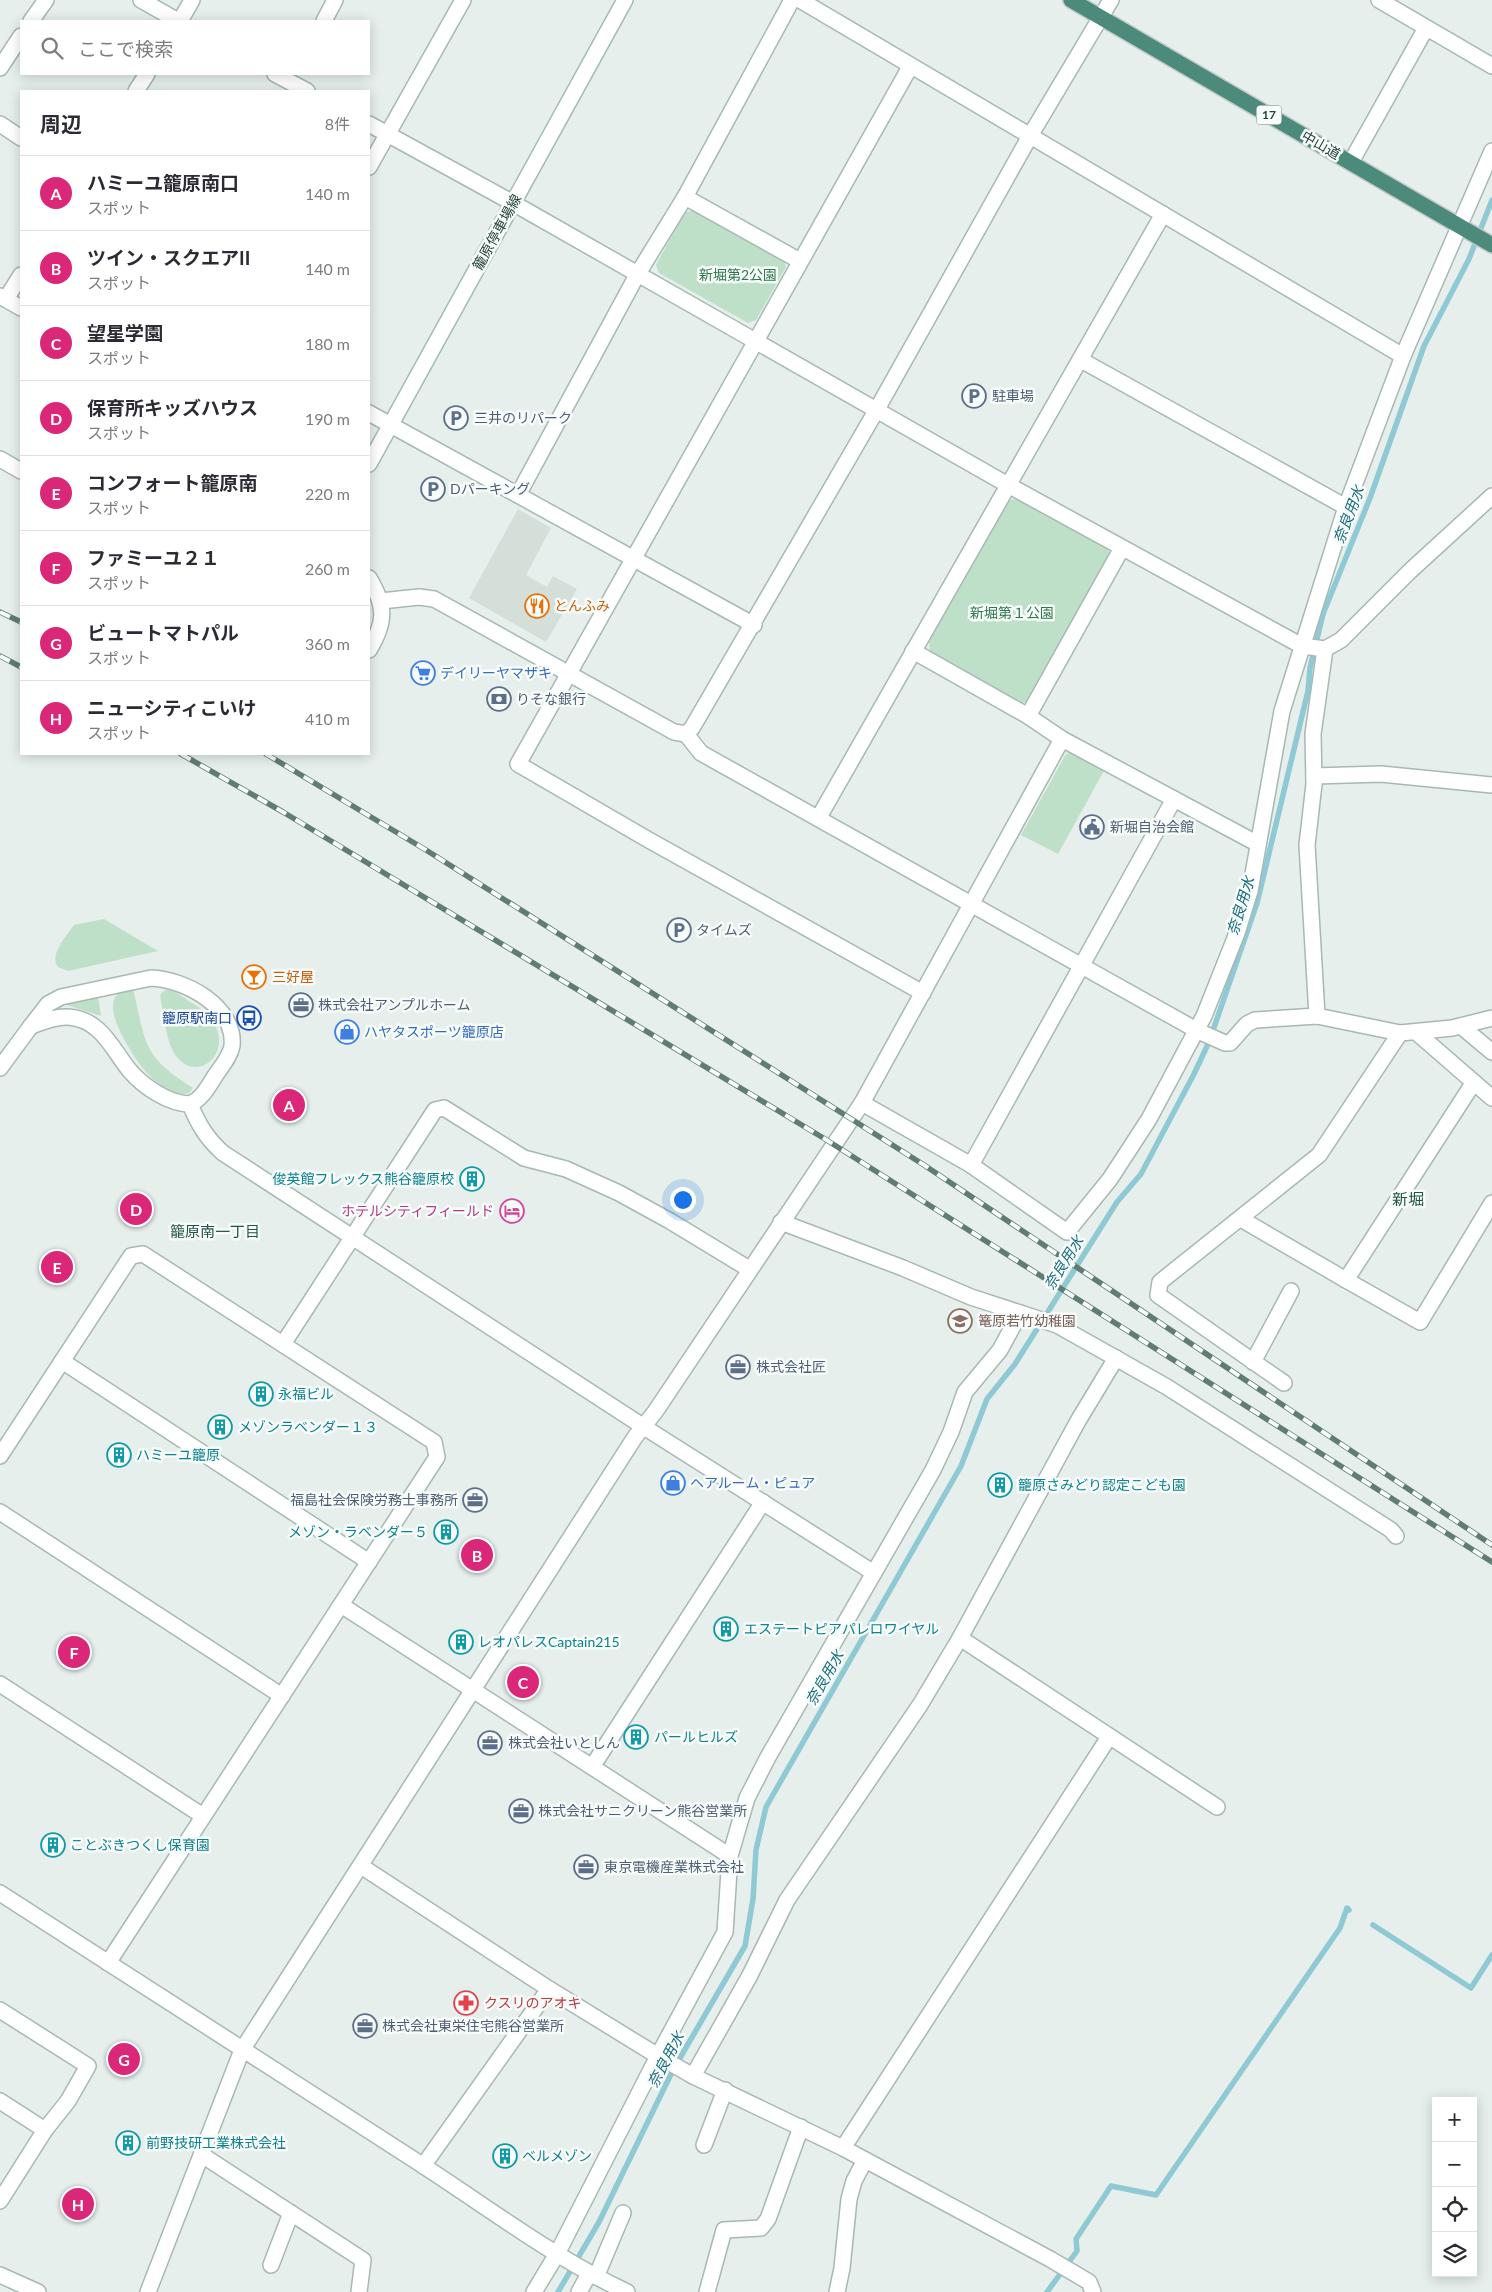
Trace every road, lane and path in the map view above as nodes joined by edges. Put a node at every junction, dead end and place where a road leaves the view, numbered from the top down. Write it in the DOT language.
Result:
graph roads {
  1 [pos="46,0"];
  2 [pos="141,0"];
  3 [pos="192,0"];
  4 [pos="335,0"];
  5 [pos="463,0"];
  6 [pos="626,0"];
  7 [pos="792,0"];
  8 [pos="800,0"];
  9 [pos="1072,0"];
  10 [pos="1111,0"];
  11 [pos="1379,0"];
  12 [pos="1101,18"];
  13 [pos="33,20"];
  14 [pos="177,20"];
  15 [pos="180,20"];
  16 [pos="325,20"];
  17 [pos="1426,28"];
  18 [pos="20,38"];
  19 [pos="910,66"];
  20 [pos="1492,66"];
  21 [pos="0,68"];
  22 [pos="146,75"];
  23 [pos="277,75"];
  24 [pos="291,82"];
  25 [pos="137,90"];
  26 [pos="305,90"];
  27 [pos="0,124"];
  28 [pos="370,125"];
  29 [pos="387,134"];
  30 [pos="1030,136"];
  31 [pos="20,137"];
  32 [pos="1492,151"];
  33 [pos="1351,162"];
  34 [pos="370,165"];
  35 [pos="1488,185"];
  36 [pos="685,197"];
  37 [pos="513,203"];
  38 [pos="1163,214"];
  39 [pos="1463,227"];
  40 [pos="1491,244"];
  41 [pos="800,261"];
  42 [pos="637,275"];
  43 [pos="20,276"];
  44 [pos="3,297"];
  45 [pos="20,307"];
  46 [pos="754,342"];
  47 [pos="1403,356"];
  48 [pos="1081,360"];
  49 [pos="876,411"];
  50 [pos="370,414"];
  51 [pos="391,425"];
  52 [pos="0,459"];
  53 [pos="370,462"];
  54 [pos="20,470"];
  55 [pos="1008,485"];
  56 [pos="518,495"];
  57 [pos="1492,496"];
  58 [pos="1346,506"];
  59 [pos="1122,548"];
  60 [pos="632,558"];
  61 [pos="370,580"];
  62 [pos="381,601"];
  63 [pos="754,625"];
  64 [pos="1302,646"];
  65 [pos="370,648"];
  66 [pos="1326,649"];
  67 [pos="913,652"];
  68 [pos="569,674"];
  69 [pos="1028,716"];
  70 [pos="686,734"];
  71 [pos="1062,739"];
  72 [pos="1314,776"];
  73 [pos="1492,785"];
  74 [pos="1174,799"];
  75 [pos="819,818"];
  76 [pos="1258,844"];
  77 [pos="972,904"];
  78 [pos="1081,964"];
  79 [pos="923,993"];
  80 [pos="1317,1016"];
  81 [pos="1492,1018"];
  82 [pos="31,1026"];
  83 [pos="1461,1026"];
  84 [pos="1416,1032"];
  85 [pos="1201,1033"];
  86 [pos="1400,1033"];
  87 [pos="1492,1052"];
  88 [pos="0,1068"];
  89 [pos="1474,1082"];
  90 [pos="1492,1098"];
  91 [pos="862,1103"];
  92 [pos="190,1104"];
  93 [pos="971,1165"];
  94 [pos="1492,1203"];
  95 [pos="1241,1219"];
  96 [pos="781,1222"];
  97 [pos="353,1236"];
  98 [pos="749,1269"];
  99 [pos="1346,1280"];
  100 [pos="1291,1291"];
  101 [pos="1024,1315"];
  102 [pos="283,1344"];
  103 [pos="1116,1358"];
  104 [pos="62,1361"];
  105 [pos="1253,1362"];
  106 [pos="1284,1383"];
  107 [pos="644,1427"];
  108 [pos="0,1456"];
  109 [pos="763,1502"];
  110 [pos="0,1512"];
  111 [pos="1396,1536"];
  112 [pos="369,1562"];
  113 [pos="874,1573"];
  114 [pos="341,1605"];
  115 [pos="960,1638"];
  116 [pos="0,1684"];
  117 [pos="472,1689"];
  118 [pos="282,1696"];
  119 [pos="1109,1736"];
  120 [pos="592,1767"];
  121 [pos="1217,1807"];
  122 [pos="204,1816"];
  123 [pos="730,1856"];
  124 [pos="361,1866"];
  125 [pos="0,1893"];
  126 [pos="108,1963"];
  127 [pos="549,1989"];
  128 [pos="0,2010"];
  129 [pos="242,2050"];
  130 [pos="658,2056"];
  131 [pos="693,2076"];
  132 [pos="725,2090"];
  133 [pos="0,2101"];
  134 [pos="801,2127"];
  135 [pos="45,2130"];
  136 [pos="704,2145"];
  137 [pos="844,2148"];
  138 [pos="202,2155"];
  139 [pos="865,2160"];
  140 [pos="423,2166"];
  141 [pos="0,2201"];
  142 [pos="291,2213"];
  143 [pos="623,2213"];
  144 [pos="557,2254"];
  145 [pos="271,2265"];
  146 [pos="0,2275"];
  147 [pos="592,2276"];
  148 [pos="38,2292"];
  149 [pos="148,2292"];
  150 [pos="359,2292"];
  151 [pos="534,2292"];
  152 [pos="579,2292"];
  153 [pos="627,2292"];
  154 [pos="707,2292"];
  155 [pos="837,2292"];
  156 [pos="1093,2292"];
  1 -- 13 [label="street"];
  2 -- 14 [label="street"];
  3 -- 15 [label="street"];
  4 -- 16 [label="street"];
  5 -- 29 [label="street"];
  6 -- 37 [label="street, 籠原停車場線"];
  7 -- 36 [label="street"];
  8 -- 19 [label="street"];
  9 -- 12 [label="highway, 中山道 / 17"];
  10 -- 12 [label="street"];
  11 -- 17 [label="street"];
  12 -- 30 [label="street"];
  12 -- 33 [label="highway, 中山道 / 17"];
  17 -- 20 [label="street"];
  17 -- 33 [label="street"];
  18 -- 21 [label="street"];
  19 -- 30 [label="street"];
  19 -- 41 [label="street"];
  22 -- 25 [label="street"];
  23 -- 24 [label="street"];
  24 -- 26 [label="street"];
  27 -- 31 [label="street"];
  28 -- 29 [label="street"];
  29 -- 34 [label="street"];
  29 -- 37 [label="street"];
  30 -- 38 [label="street"];
  30 -- 49 [label="street"];
  32 -- 35 [label="street"];
  33 -- 39 [label="highway, 中山道 / 17"];
  35 -- 39 [label="street"];
  36 -- 41 [label="street"];
  36 -- 42 [label="street"];
  37 -- 42 [label="street"];
  37 -- 51 [label="street, 籠原停車場線"];
  38 -- 47 [label="street"];
  38 -- 48 [label="street"];
  39 -- 40 [label="highway, 中山道 / 17"];
  39 -- 47 [label="street"];
  41 -- 46 [label="street"];
  42 -- 46 [label="street"];
  42 -- 56 [label="street"];
  43 -- 44 [label="street"];
  44 -- 45 [label="street"];
  46 -- 49 [label="street"];
  46 -- 60 [label="street"];
  47 -- 58 [label="street"];
  48 -- 55 [label="street"];
  48 -- 58 [label="street"];
  49 -- 55 [label="street"];
  49 -- 63 [label="street"];
  50 -- 51 [label="street"];
  51 -- 53 [label="street, 籠原停車場線"];
  51 -- 56 [label="street"];
  52 -- 54 [label="street"];
  55 -- 59 [label="street"];
  55 -- 67 [label="street"];
  56 -- 60 [label="street"];
  57 -- 66 [label="street"];
  58 -- 64 [label="street"];
  59 -- 64 [label="street"];
  59 -- 69 [label="street"];
  60 -- 63 [label="street"];
  60 -- 68 [label="street"];
  61 -- 62 [label="street"];
  62 -- 65 [label="street"];
  62 -- 68 [label="street"];
  63 -- 70 [label="street"];
  64 -- 66 [label="street"];
  64 -- 76 [label="street"];
  66 -- 72 [label="street"];
  67 -- 69 [label="street"];
  67 -- 75 [label="street"];
  68 -- 70 [label="street"];
  68 -- 79 [label="street"];
  69 -- 71 [label="street"];
  70 -- 75 [label="street"];
  71 -- 74 [label="street"];
  71 -- 77 [label="street"];
  72 -- 73 [label="street"];
  72 -- 80 [label="street"];
  74 -- 76 [label="street"];
  74 -- 78 [label="street"];
  75 -- 77 [label="street"];
  76 -- 85 [label="street"];
  77 -- 78 [label="street"];
  77 -- 79 [label="street"];
  78 -- 85 [label="street"];
  78 -- 93 [label="street"];
  79 -- 91 [label="street"];
  80 -- 85 [label="street"];
  80 -- 86 [label="street"];
  81 -- 83 [label="street"];
  82 -- 88 [label="street"];
  82 -- 92 [label="street"];
  82 -- 92 [label="street"];
  83 -- 84 [label="street"];
  83 -- 87 [label="street"];
  84 -- 86 [label="street"];
  84 -- 89 [label="street"];
  85 -- 93 [label="street"];
  86 -- 95 [label="street"];
  89 -- 90 [label="street"];
  89 -- 99 [label="street"];
  91 -- 93 [label="street"];
  91 -- 96 [label="street"];
  92 -- 97 [label="street"];
  94 -- 99 [label="street"];
  95 -- 99 [label="street"];
  95 -- 105 [label="street"];
  96 -- 98 [label="street"];
  96 -- 101 [label="street"];
  97 -- 98 [label="street"];
  97 -- 102 [label="street"];
  97 -- 107 [label="street"];
  98 -- 107 [label="street"];
  100 -- 105 [label="street"];
  101 -- 103 [label="street"];
  101 -- 113 [label="street"];
  102 -- 104 [label="street"];
  102 -- 112 [label="street"];
  103 -- 111 [label="street"];
  103 -- 115 [label="street"];
  104 -- 108 [label="street"];
  104 -- 112 [label="street"];
  105 -- 106 [label="street"];
  107 -- 109 [label="street"];
  107 -- 117 [label="street"];
  109 -- 113 [label="street"];
  109 -- 120 [label="street"];
  110 -- 118 [label="street"];
  112 -- 114 [label="street"];
  113 -- 123 [label="street"];
  114 -- 117 [label="street"];
  114 -- 118 [label="street"];
  115 -- 119 [label="street"];
  115 -- 131 [label="street"];
  116 -- 122 [label="street"];
  117 -- 120 [label="street"];
  117 -- 124 [label="street"];
  118 -- 122 [label="street"];
  119 -- 121 [label="street"];
  119 -- 137 [label="street"];
  120 -- 123 [label="street"];
  122 -- 126 [label="street"];
  123 -- 130 [label="street"];
  124 -- 127 [label="street"];
  124 -- 129 [label="street"];
  125 -- 126 [label="street"];
  126 -- 129 [label="street"];
  127 -- 130 [label="street"];
  127 -- 140 [label="street"];
  128 -- 135 [label="street"];
  129 -- 138 [label="street"];
  129 -- 140 [label="street"];
  130 -- 131 [label="street"];
  130 -- 144 [label="street"];
  131 -- 132 [label="street"];
  132 -- 134 [label="street"];
  132 -- 136 [label="street"];
  133 -- 135 [label="street"];
  134 -- 137 [label="street"];
  134 -- 154 [label="street"];
  135 -- 141 [label="street"];
  137 -- 139 [label="street"];
  138 -- 142 [label="street"];
  138 -- 149 [label="street"];
  139 -- 155 [label="street"];
  139 -- 156 [label="street"];
  140 -- 144 [label="street"];
  142 -- 145 [label="street"];
  142 -- 150 [label="street"];
  143 -- 147 [label="street"];
  144 -- 147 [label="street"];
  144 -- 151 [label="street"];
  146 -- 148 [label="street"];
  147 -- 152 [label="street"];
  147 -- 153 [label="street"];
}
